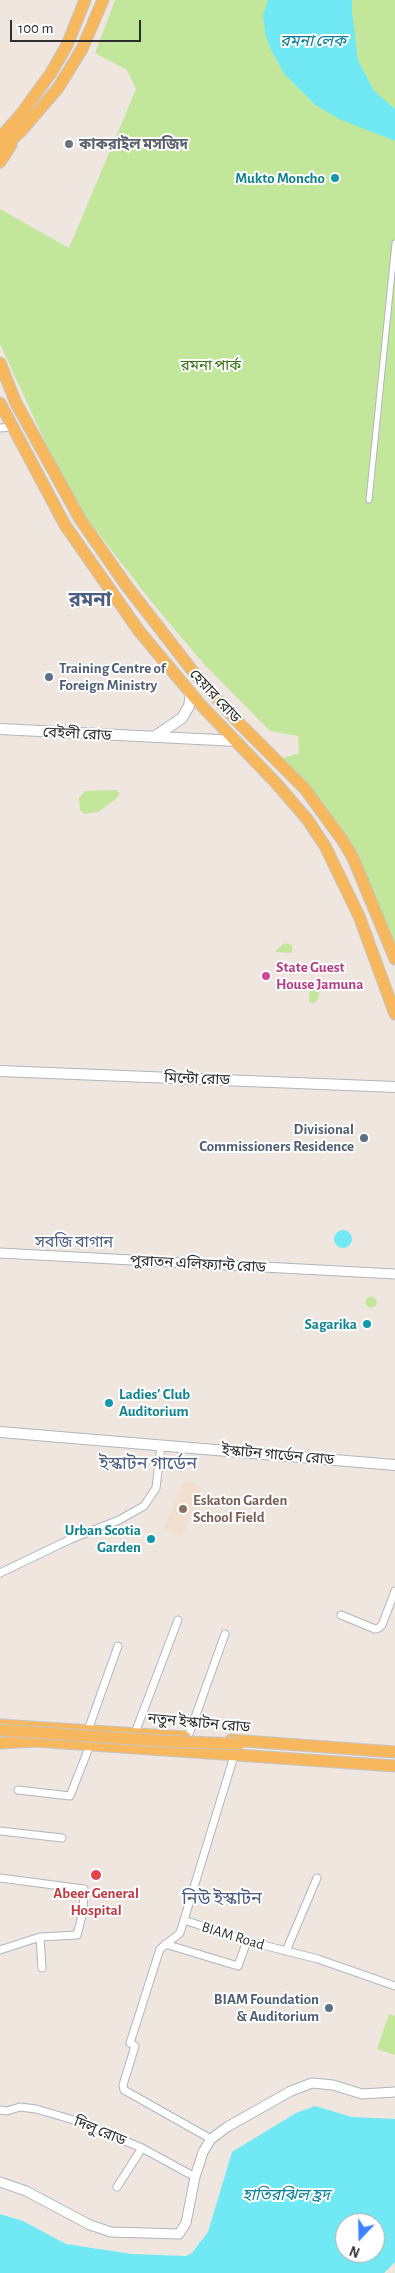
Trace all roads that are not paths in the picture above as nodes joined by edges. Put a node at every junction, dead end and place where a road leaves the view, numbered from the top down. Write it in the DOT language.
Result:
graph roads {
  1 [pos="85,0"];
  2 [pos="103,0"];
  3 [pos="22,130"];
  4 [pos="1,136"];
  5 [pos="0,151"];
  6 [pos="0,162"];
  7 [pos="395,243"];
  8 [pos="0,363"];
  9 [pos="0,403"];
  10 [pos="6,427"];
  11 [pos="56,474"];
  12 [pos="41,481"];
  13 [pos="369,500"];
  14 [pos="191,694"];
  15 [pos="0,730"];
  16 [pos="153,738"];
  17 [pos="237,741"];
  18 [pos="395,959"];
  19 [pos="395,1014"];
  20 [pos="0,1070"];
  21 [pos="394,1087"];
  22 [pos="0,1253"];
  23 [pos="395,1274"];
  24 [pos="0,1432"];
  25 [pos="160,1445"];
  26 [pos="395,1464"];
  27 [pos="0,1574"];
  28 [pos="395,1591"];
  29 [pos="341,1615"];
  30 [pos="178,1620"];
  31 [pos="225,1634"];
  32 [pos="118,1646"];
  33 [pos="0,1725"];
  34 [pos="68,1728"];
  35 [pos="0,1730"];
  36 [pos="88,1730"];
  37 [pos="135,1733"];
  38 [pos="0,1737"];
  39 [pos="188,1737"];
  40 [pos="35,1741"];
  41 [pos="0,1743"];
  42 [pos="254,1743"];
  43 [pos="66,1744"];
  44 [pos="273,1744"];
  45 [pos="90,1745"];
  46 [pos="371,1751"];
  47 [pos="395,1752"];
  48 [pos="234,1756"];
  49 [pos="272,1757"];
  50 [pos="370,1764"];
  51 [pos="395,1766"];
  52 [pos="18,1790"];
  53 [pos="0,1832"];
  54 [pos="62,1838"];
  55 [pos="0,1878"];
  56 [pos="318,1878"];
  57 [pos="184,1920"];
  58 [pos="40,1937"];
  59 [pos="247,1941"];
  60 [pos="165,1944"];
  61 [pos="0,1950"];
  62 [pos="286,1951"];
  63 [pos="42,1968"];
  64 [pos="392,1985"];
  65 [pos="395,2092"];
  66 [pos="0,2110"];
  67 [pos="211,2138"];
  68 [pos="142,2148"];
  69 [pos="195,2177"];
  70 [pos="0,2182"];
  71 [pos="117,2188"];
  1 -- 4 [label="main road"];
  2 -- 3 [label="main road"];
  3 -- 5 [label="main road"];
  3 -- 6 [label="main road"];
  7 -- 13 [label="street"];
  8 -- 11 [label="main road"];
  9 -- 10 [label="main road, হেয়ার রোড"];
  10 -- 12 [label="main road, হেয়ার রোড"];
  11 -- 12 [label="main road"];
  11 -- 18 [label="main road"];
  12 -- 14 [label="main road, হেয়ার রোড"];
  14 -- 16 [label="main road"];
  14 -- 17 [label="main road, হেয়ার রোড"];
  15 -- 16 [label="main road, বেইলী রোড"];
  16 -- 17 [label="main road, বেইলী রোড"];
  17 -- 19 [label="main road, হেয়ার রোড"];
  20 -- 21 [label="main road, মিন্টো রোড"];
  22 -- 23 [label="street, পুরাতন এলিফ্যান্ট রোড"];
  24 -- 25 [label="main road, ইস্কাটন গার্ডেন রোড"];
  25 -- 26 [label="main road, ইস্কাটন গার্ডেন রোড"];
  25 -- 27 [label="street"];
  28 -- 29 [label="street"];
  30 -- 37 [label="street"];
  31 -- 39 [label="street"];
  32 -- 36 [label="street"];
  33 -- 34 [label="main road, নতুন ইস্কাটন রোড"];
  34 -- 36 [label="main road, নতুন ইস্কাটন রোড"];
  34 -- 43 [label="main road"];
  35 -- 42 [label="main road, bridge"];
  36 -- 37 [label="main road, নতুন ইস্কাটন রোড"];
  37 -- 39 [label="main road, নতুন ইস্কাটন রোড"];
  38 -- 40 [label="main road"];
  39 -- 42 [label="main road, নতুন ইস্কাটন রোড"];
  40 -- 41 [label="main road, নতুন ইস্কাটন রোড"];
  40 -- 43 [label="main road, নতুন ইস্কাটন রোড"];
  42 -- 44 [label="main road, নতুন ইস্কাটন রোড"];
  43 -- 45 [label="main road, নতুন ইস্কাটন রোড"];
  44 -- 46 [label="main road, নতুন ইস্কাটন রোড"];
  44 -- 49 [label="street"];
  45 -- 48 [label="main road, নতুন ইস্কাটন রোড"];
  45 -- 52 [label="street"];
  46 -- 47 [label="main road, নতুন ইস্কাটন রোড"];
  46 -- 50 [label="street"];
  48 -- 49 [label="main road, নতুন ইস্কাটন রোড"];
  48 -- 57 [label="street, BIAM Road"];
  49 -- 50 [label="main road, নতুন ইস্কাটন রোড"];
  50 -- 51 [label="main road, নতুন ইস্কাটন রোড"];
  53 -- 54 [label="street"];
  55 -- 58 [label="street"];
  56 -- 62 [label="street"];
  57 -- 59 [label="street, BIAM Road"];
  57 -- 60 [label="street"];
  58 -- 61 [label="street"];
  58 -- 63 [label="street"];
  59 -- 60 [label="street"];
  59 -- 62 [label="street, BIAM Road"];
  60 -- 67 [label="street"];
  62 -- 64 [label="street, BIAM Road"];
  65 -- 67 [label="street"];
  66 -- 68 [label="street, দিলু রোড"];
  67 -- 69 [label="street"];
  68 -- 69 [label="street, দিলু রোড"];
  68 -- 71 [label="street"];
  69 -- 70 [label="street"];
}
